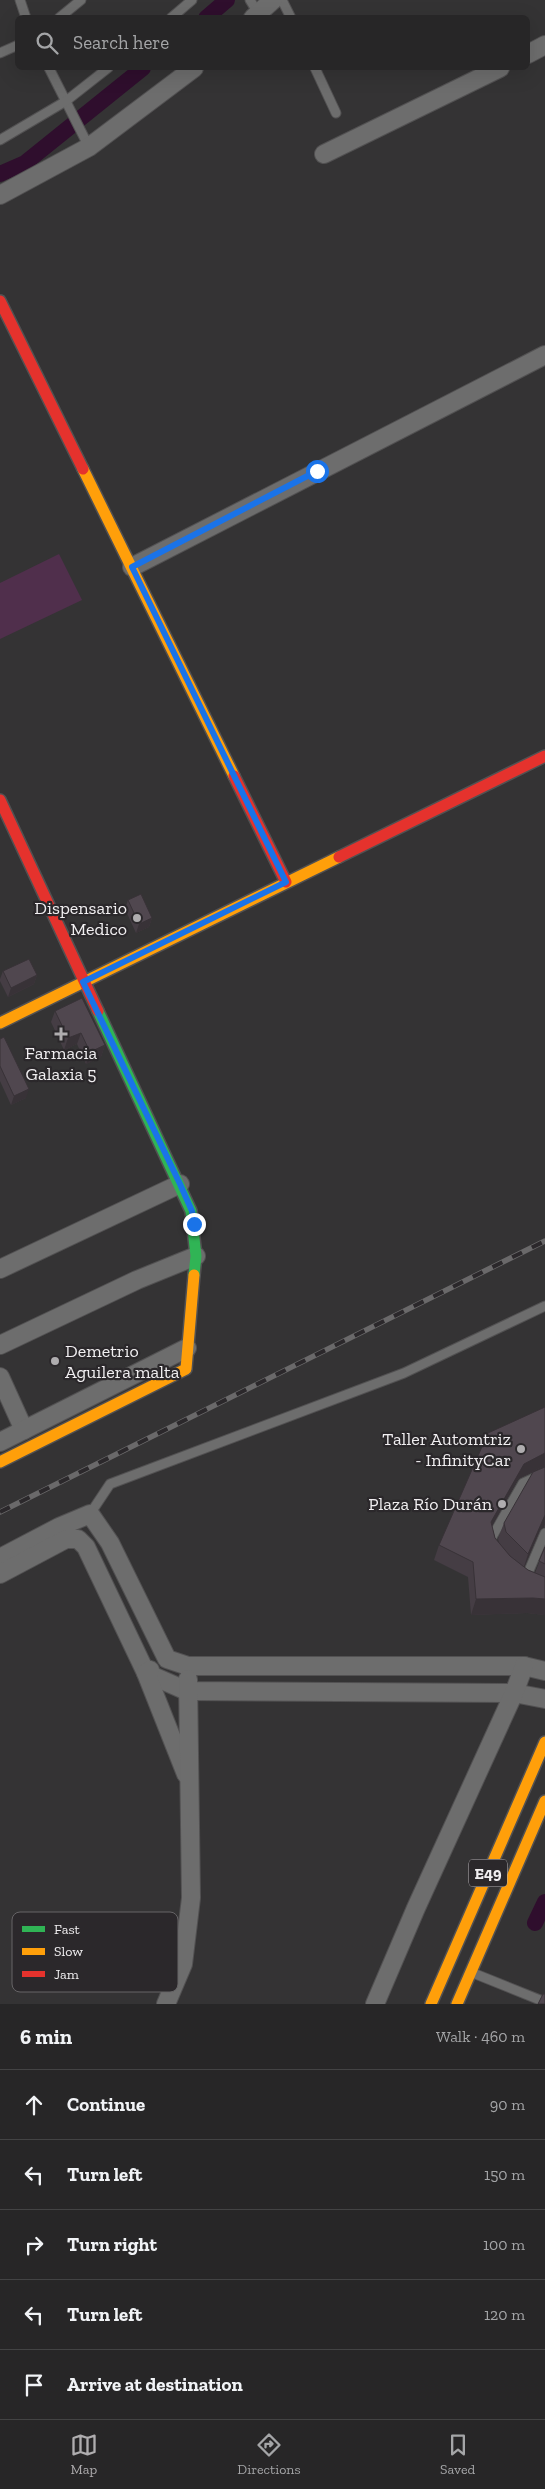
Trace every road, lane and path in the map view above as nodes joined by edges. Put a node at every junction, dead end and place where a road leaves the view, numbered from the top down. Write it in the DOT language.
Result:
graph roads {
  1 [pos="20,0"];
  2 [pos="81,0"];
  3 [pos="192,0"];
  4 [pos="273,0"];
  5 [pos="282,0"];
  6 [pos="254,10"];
  7 [pos="25,15"];
  8 [pos="63,15"];
  9 [pos="174,15"];
  10 [pos="290,15"];
  11 [pos="545,45"];
  12 [pos="15,46"];
  13 [pos="0,53"];
  14 [pos="530,53"];
  15 [pos="50,70"];
  16 [pos="105,70"];
  17 [pos="191,70"];
  18 [pos="316,70"];
  19 [pos="496,70"];
  20 [pos="66,101"];
  21 [pos="336,113"];
  22 [pos="0,140"];
  23 [pos="89,147"];
  24 [pos="324,154"];
  25 [pos="0,195"];
  26 [pos="0,301"];
  27 [pos="545,355"];
  28 [pos="132,567"];
  29 [pos="545,756"];
  30 [pos="0,800"];
  31 [pos="286,882"];
  32 [pos="83,982"];
  33 [pos="0,1023"];
  34 [pos="180,1184"];
  35 [pos="196,1256"];
  36 [pos="0,1269"];
  37 [pos="545,1306"];
  38 [pos="0,1345"];
  39 [pos="187,1348"];
  40 [pos="0,1378"];
  41 [pos="24,1430"];
  42 [pos="0,1442"];
  43 [pos="0,1462"];
  44 [pos="545,1473"];
  45 [pos="90,1514"];
  46 [pos="545,1533"];
  47 [pos="495,1552"];
  48 [pos="0,1558"];
  49 [pos="0,1574"];
  50 [pos="545,1588"];
  51 [pos="167,1659"];
  52 [pos="188,1666"];
  53 [pos="524,1666"];
  54 [pos="545,1671"];
  55 [pos="146,1673"];
  56 [pos="187,1691"];
  57 [pos="514,1693"];
  58 [pos="545,1700"];
  59 [pos="545,1742"];
  60 [pos="189,1782"];
  61 [pos="545,1801"];
  62 [pos="471,1972"];
  63 [pos="178,1974"];
  64 [pos="171,1992"];
  65 [pos="545,2002"];
  66 [pos="166,2004"];
  67 [pos="375,2004"];
  68 [pos="431,2004"];
  69 [pos="456,2004"];
  1 -- 7 [label="lane"];
  2 -- 8 [label="lane"];
  3 -- 9 [label="lane"];
  4 -- 6 [label="street"];
  5 -- 10 [label="lane"];
  11 -- 14 [label="street"];
  12 -- 13 [label="lane"];
  15 -- 20 [label="lane"];
  16 -- 20 [label="lane"];
  17 -- 23 [label="street"];
  18 -- 21 [label="lane"];
  19 -- 24 [label="street"];
  20 -- 22 [label="lane"];
  20 -- 23 [label="lane"];
  23 -- 25 [label="street"];
  26 -- 28 [label="street"];
  27 -- 28 [label="street"];
  28 -- 31 [label="street"];
  29 -- 31 [label="street"];
  30 -- 32 [label="street"];
  31 -- 32 [label="street"];
  32 -- 33 [label="street"];
  32 -- 34 [label="street"];
  34 -- 35 [label="street"];
  34 -- 36 [label="street"];
  35 -- 38 [label="street"];
  35 -- 39 [label="street"];
  37 -- 45 [label="lane"];
  39 -- 41 [label="street"];
  39 -- 43 [label="street"];
  40 -- 41 [label="street"];
  41 -- 42 [label="street"];
  44 -- 47 [label="lane"];
  45 -- 48 [label="street"];
  45 -- 51 [label="street"];
  46 -- 50 [label="lane"];
  49 -- 55 [label="street"];
  51 -- 52 [label="street"];
  51 -- 55 [label="street"];
  52 -- 53 [label="street"];
  52 -- 56 [label="street"];
  53 -- 54 [label="street"];
  53 -- 57 [label="street"];
  55 -- 56 [label="street"];
  55 -- 60 [label="street"];
  56 -- 57 [label="street"];
  56 -- 60 [label="street"];
  57 -- 58 [label="street"];
  57 -- 67 [label="street"];
  59 -- 68 [label="street, E49"];
  60 -- 63 [label="street"];
  61 -- 62 [label="street, E49"];
  62 -- 65 [label="lane"];
  62 -- 69 [label="street, E49"];
  64 -- 66 [label="street"];
}
